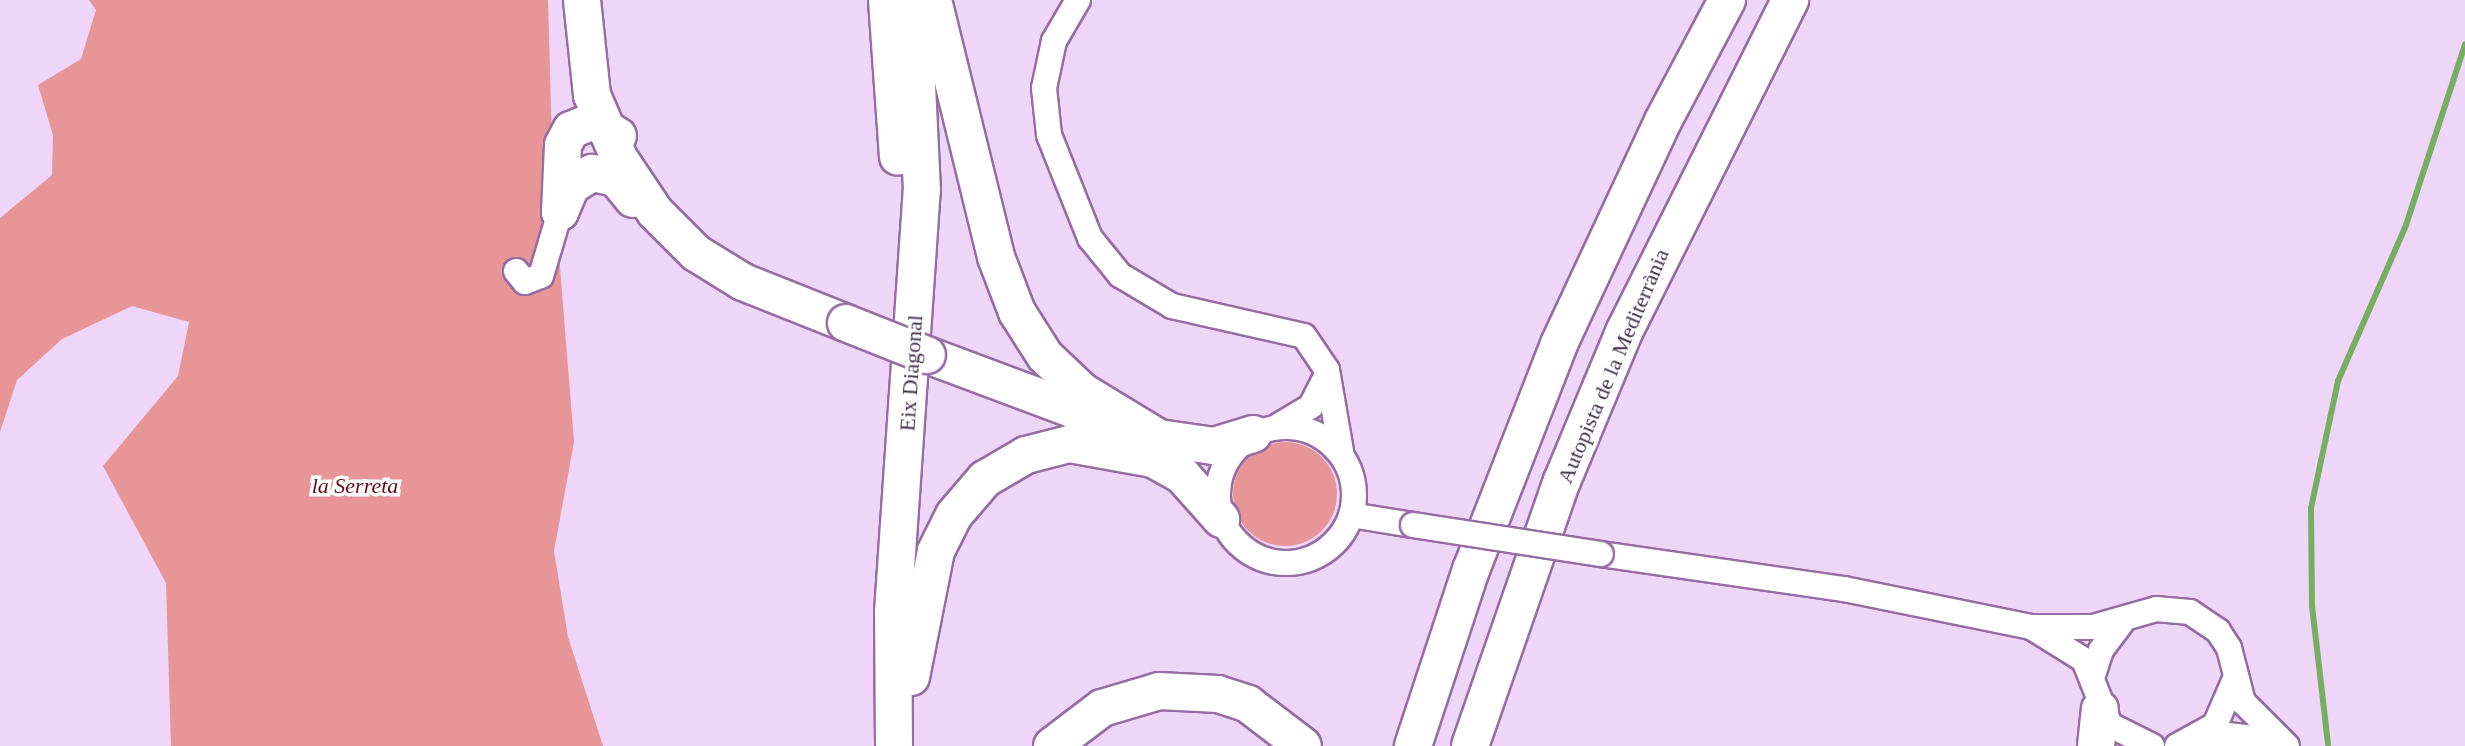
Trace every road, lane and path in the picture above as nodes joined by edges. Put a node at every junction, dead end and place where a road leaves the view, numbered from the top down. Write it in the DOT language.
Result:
graph roads {
  1 [pos="877,0"];
  2 [pos="887,0"];
  3 [pos="913,0"];
  4 [pos="933,0"];
  5 [pos="1078,0"];
  6 [pos="1727,0"];
  7 [pos="1790,0"];
  8 [pos="586,9"];
  9 [pos="895,98"];
  10 [pos="603,123"];
  11 [pos="563,145"];
  12 [pos="560,212"];
  13 [pos="699,242"];
  14 [pos="516,271"];
  15 [pos="1327,370"];
  16 [pos="1266,430"];
  17 [pos="1158,449"];
  18 [pos="1341,451"];
  19 [pos="1351,515"];
  20 [pos="1221,519"];
  21 [pos="2124,620"];
  22 [pos="2031,627"];
  23 [pos="2235,677"];
  24 [pos="2096,694"];
  25 [pos="2186,743"];
  26 [pos="2283,744"];
  27 [pos="877,746"];
  28 [pos="894,746"];
  29 [pos="904,746"];
  30 [pos="1052,746"];
  31 [pos="1303,746"];
  32 [pos="1413,746"];
  33 [pos="1470,746"];
  34 [pos="2096,746"];
  35 [pos="2152,746"];
  1 -- 9 [label="highway"];
  2 -- 9 [label="highway, Eix Diagonal"];
  3 -- 28 [label="highway, Eix Diagonal"];
  4 -- 17 [label="highway"];
  5 -- 15 [label="street"];
  6 -- 32 [label="highway"];
  7 -- 33 [label="highway, Autopista de la Mediterrània"];
  8 -- 10 [label="highway"];
  8 -- 11 [label="highway"];
  8 -- 13 [label="highway"];
  9 -- 27 [label="highway, Eix Diagonal"];
  10 -- 11 [label="highway"];
  10 -- 13 [label="highway"];
  11 -- 12 [label="highway"];
  12 -- 13 [label="highway"];
  12 -- 14 [label="street"];
  13 -- 17 [label="highway, bridge"];
  15 -- 16 [label="street"];
  15 -- 18 [label="street"];
  16 -- 17 [label="highway"];
  16 -- 18 [label="street"];
  16 -- 20 [label="street"];
  17 -- 20 [label="highway"];
  17 -- 29 [label="highway"];
  18 -- 19 [label="street"];
  19 -- 20 [label="street"];
  19 -- 22 [label="street, bridge"];
  21 -- 22 [label="street"];
  21 -- 23 [label="street"];
  21 -- 24 [label="street"];
  22 -- 24 [label="street"];
  23 -- 25 [label="street"];
  23 -- 26 [label="street"];
  24 -- 34 [label="highway"];
  24 -- 35 [label="street"];
  25 -- 26 [label="street"];
  30 -- 31 [label="highway"];
}
